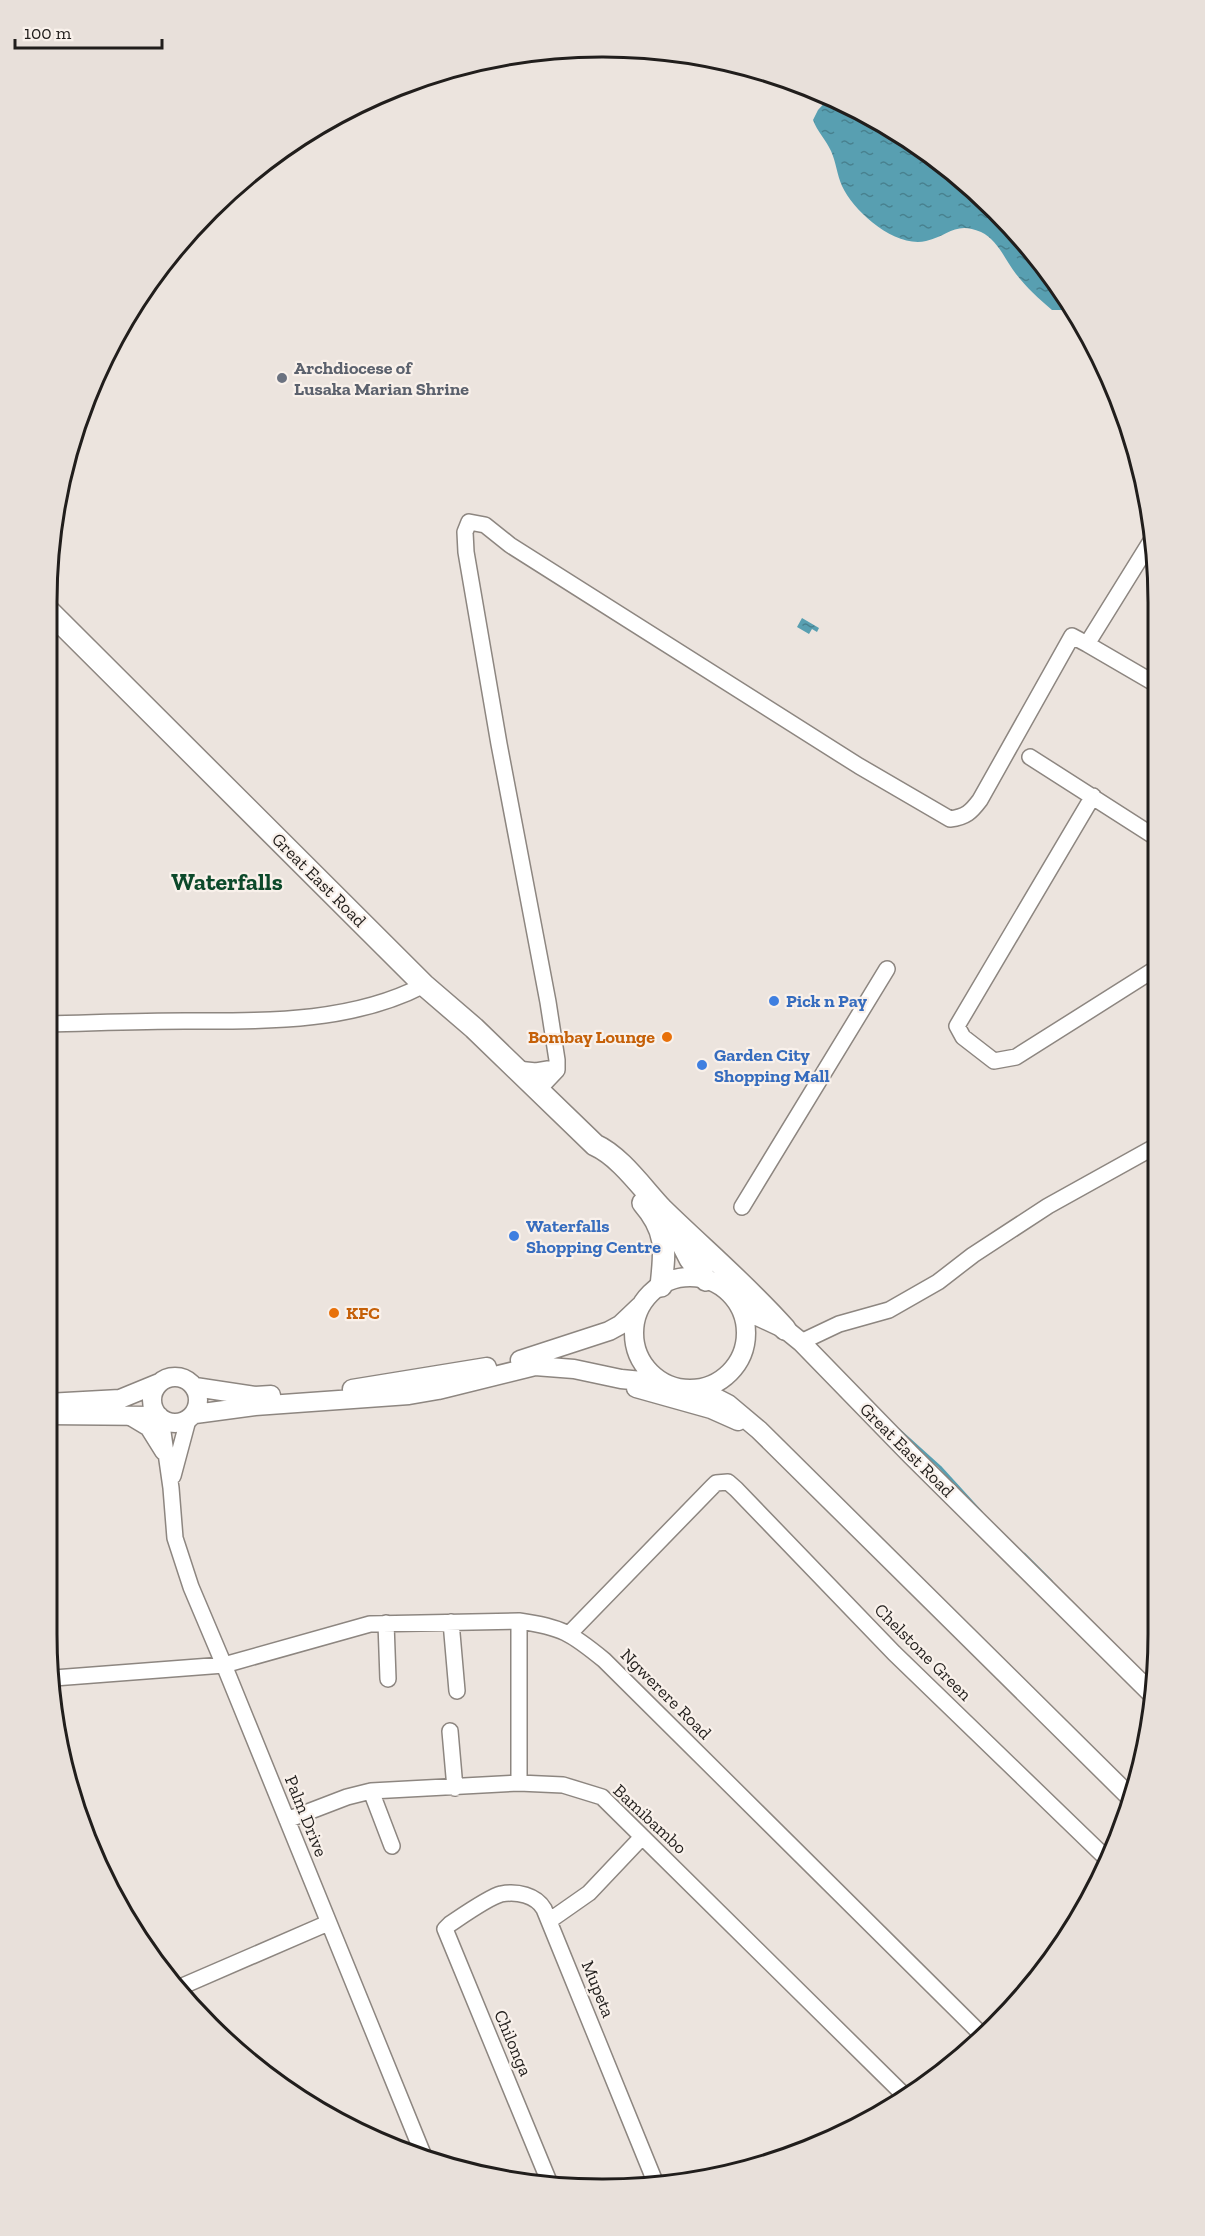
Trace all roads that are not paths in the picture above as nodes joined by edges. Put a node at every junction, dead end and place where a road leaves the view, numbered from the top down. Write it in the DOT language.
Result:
graph roads {
  1 [pos="1145,550"];
  2 [pos="57,619"];
  3 [pos="1087,644"];
  4 [pos="1148,680"];
  5 [pos="1030,757"];
  6 [pos="1093,796"];
  7 [pos="1148,832"];
  8 [pos="887,969"];
  9 [pos="1148,973"];
  10 [pos="424,985"];
  11 [pos="57,1023"];
  12 [pos="554,1068"];
  13 [pos="517,1069"];
  14 [pos="535,1087"];
  15 [pos="564,1114"];
  16 [pos="595,1145"];
  17 [pos="1148,1150"];
  18 [pos="661,1207"];
  19 [pos="742,1207"];
  20 [pos="706,1280"];
  21 [pos="661,1286"];
  22 [pos="640,1306"];
  23 [pos="740,1308"];
  24 [pos="793,1335"];
  25 [pos="621,1379"];
  26 [pos="159,1383"];
  27 [pos="663,1383"];
  28 [pos="195,1388"];
  29 [pos="699,1389"];
  30 [pos="57,1402"];
  31 [pos="57,1415"];
  32 [pos="128,1416"];
  33 [pos="160,1417"];
  34 [pos="191,1417"];
  35 [pos="759,1430"];
  36 [pos="168,1469"];
  37 [pos="171,1488"];
  38 [pos="519,1621"];
  39 [pos="451,1622"];
  40 [pos="386,1623"];
  41 [pos="570,1633"];
  42 [pos="224,1665"];
  43 [pos="59,1678"];
  44 [pos="388,1678"];
  45 [pos="1145,1687"];
  46 [pos="457,1691"];
  47 [pos="450,1731"];
  48 [pos="519,1783"];
  49 [pos="454,1788"];
  50 [pos="371,1791"];
  51 [pos="1124,1791"];
  52 [pos="287,1820"];
  53 [pos="642,1837"];
  54 [pos="392,1846"];
  55 [pos="1101,1853"];
  56 [pos="549,1921"];
  57 [pos="328,1923"];
  58 [pos="450,1924"];
  59 [pos="185,1985"];
  60 [pos="977,2030"];
  61 [pos="900,2091"];
  62 [pos="420,2147"];
  63 [pos="547,2176"];
  64 [pos="653,2176"];
  1 -- 3 [label="street"];
  2 -- 10 [label="highway, Great East Road"];
  3 -- 4 [label="street"];
  3 -- 12 [label="street"];
  5 -- 6 [label="street"];
  6 -- 7 [label="street"];
  6 -- 9 [label="street"];
  8 -- 19 [label="street"];
  10 -- 11 [label="street"];
  10 -- 13 [label="highway, Great East Road"];
  12 -- 13 [label="street"];
  12 -- 14 [label="street"];
  12 -- 15 [label="street"];
  13 -- 14 [label="highway, Great East Road"];
  14 -- 15 [label="highway, Great East Road"];
  15 -- 16 [label="highway, Great East Road"];
  16 -- 18 [label="highway, Great East Road"];
  16 -- 21 [label="highway, Great East Road"];
  17 -- 24 [label="street"];
  18 -- 20 [label="highway, Great East Road"];
  18 -- 24 [label="highway, Great East Road"];
  20 -- 21 [label="main road"];
  20 -- 23 [label="main road"];
  21 -- 22 [label="main road"];
  22 -- 27 [label="main road"];
  22 -- 28 [label="main road"];
  23 -- 24 [label="main road"];
  23 -- 29 [label="main road"];
  24 -- 45 [label="main road, Great East Road"];
  25 -- 27 [label="main road"];
  25 -- 34 [label="main road"];
  25 -- 35 [label="main road"];
  26 -- 28 [label="main road"];
  26 -- 30 [label="main road"];
  26 -- 33 [label="main road"];
  27 -- 29 [label="main road"];
  28 -- 34 [label="main road"];
  29 -- 35 [label="main road"];
  31 -- 32 [label="main road"];
  32 -- 33 [label="main road"];
  32 -- 36 [label="street, Palm Drive"];
  33 -- 34 [label="main road"];
  33 -- 36 [label="street, Palm Drive"];
  34 -- 37 [label="street, Palm Drive"];
  35 -- 51 [label="main road"];
  36 -- 37 [label="street, Palm Drive"];
  37 -- 42 [label="street, Palm Drive"];
  38 -- 39 [label="street, Ngwerere Road"];
  38 -- 41 [label="street, Ngwerere Road"];
  38 -- 48 [label="street"];
  39 -- 40 [label="street, Ngwerere Road"];
  39 -- 46 [label="street"];
  40 -- 42 [label="street, Ngwerere Road"];
  40 -- 44 [label="street"];
  41 -- 55 [label="street, Chelstone Green"];
  41 -- 60 [label="street, Ngwerere Road"];
  42 -- 43 [label="street, Ngwerere Road"];
  42 -- 52 [label="street, Palm Drive"];
  47 -- 49 [label="street"];
  48 -- 49 [label="street, Bamibambo"];
  48 -- 53 [label="street, Bamibambo"];
  49 -- 50 [label="street, Bamibambo"];
  50 -- 52 [label="street, Bamibambo"];
  50 -- 54 [label="street"];
  52 -- 57 [label="street, Palm Drive"];
  53 -- 56 [label="street"];
  53 -- 61 [label="street, Bamibambo"];
  56 -- 58 [label="street, Mupeta"];
  56 -- 64 [label="street, Mupeta"];
  57 -- 59 [label="street"];
  57 -- 62 [label="street, Palm Drive"];
  58 -- 63 [label="street, Chilonga"];
}
